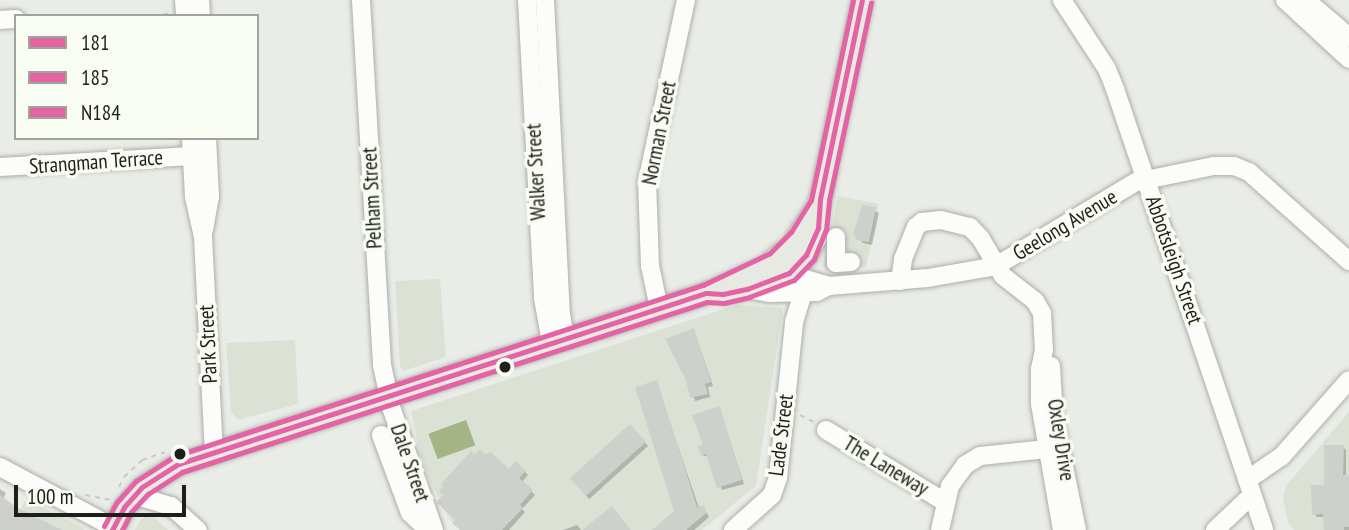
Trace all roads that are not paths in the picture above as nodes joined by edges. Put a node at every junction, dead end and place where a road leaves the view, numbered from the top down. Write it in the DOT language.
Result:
graph roads {
  1 [pos="361,0"];
  2 [pos="527,0"];
  3 [pos="545,0"];
  4 [pos="686,0"];
  5 [pos="862,0"];
  6 [pos="1284,0"];
  7 [pos="1306,0"];
  8 [pos="1068,3"];
  9 [pos="1349,37"];
  10 [pos="1349,59"];
  11 [pos="208,140"];
  12 [pos="191,147"];
  13 [pos="0,167"];
  14 [pos="1147,180"];
  15 [pos="819,203"];
  16 [pos="203,237"];
  17 [pos="836,237"];
  18 [pos="1349,261"];
  19 [pos="851,262"];
  20 [pos="765,266"];
  21 [pos="996,266"];
  22 [pos="900,281"];
  23 [pos="797,284"];
  24 [pos="706,293"];
  25 [pos="659,308"];
  26 [pos="558,341"];
  27 [pos="1044,350"];
  28 [pos="1349,380"];
  29 [pos="389,395"];
  30 [pos="826,430"];
  31 [pos="381,435"];
  32 [pos="1047,449"];
  33 [pos="214,452"];
  34 [pos="164,461"];
  35 [pos="0,467"];
  36 [pos="1250,488"];
  37 [pos="126,492"];
  38 [pos="946,502"];
  39 [pos="171,506"];
  40 [pos="113,528"];
  41 [pos="198,530"];
  42 [pos="428,530"];
  43 [pos="434,530"];
  44 [pos="733,530"];
  45 [pos="940,530"];
  46 [pos="1062,530"];
  47 [pos="1077,530"];
  48 [pos="1215,530"];
  49 [pos="1264,530"];
  1 -- 29 [label="street, Pelham Street"];
  2 -- 26 [label="street, Walker Street"];
  3 -- 26 [label="street, Walker Street"];
  4 -- 25 [label="street, Norman Street"];
  5 -- 15 [label="main road"];
  6 -- 10 [label="street"];
  7 -- 9 [label="street"];
  8 -- 14 [label="street, Abbotsleigh Street"];
  11 -- 16 [label="street, Park Street"];
  12 -- 13 [label="street, Strangman Terrace"];
  12 -- 16 [label="street, Park Street"];
  14 -- 18 [label="street, Geelong Avenue"];
  14 -- 21 [label="street, Geelong Avenue"];
  14 -- 36 [label="street, Abbotsleigh Street"];
  15 -- 20 [label="main road"];
  15 -- 23 [label="main road"];
  16 -- 33 [label="street, Park Street"];
  17 -- 19 [label="street"];
  20 -- 23 [label="street, Geelong Avenue"];
  20 -- 24 [label="main road"];
  21 -- 22 [label="street, Geelong Avenue"];
  21 -- 22 [label="street, Oxley Drive"];
  21 -- 27 [label="street, Oxley Drive"];
  22 -- 23 [label="street, Geelong Avenue"];
  23 -- 24 [label="main road"];
  23 -- 44 [label="street, Lade Street"];
  24 -- 25 [label="main road"];
  25 -- 26 [label="main road"];
  26 -- 29 [label="main road"];
  27 -- 32 [label="street, Oxley Drive"];
  27 -- 47 [label="street, Oxley Drive"];
  28 -- 36 [label="street"];
  29 -- 33 [label="main road"];
  29 -- 43 [label="street, Dale Street"];
  30 -- 38 [label="street, The Laneway"];
  31 -- 42 [label="street, Dale Street"];
  32 -- 38 [label="street"];
  32 -- 46 [label="street, Oxley Drive"];
  33 -- 34 [label="main road"];
  34 -- 37 [label="main road"];
  34 -- 39 [label="street"];
  35 -- 40 [label="street"];
  36 -- 48 [label="street"];
  36 -- 49 [label="street, Abbotsleigh Street"];
  37 -- 39 [label="street"];
  37 -- 40 [label="main road"];
  38 -- 45 [label="street"];
  39 -- 41 [label="street"];
}
